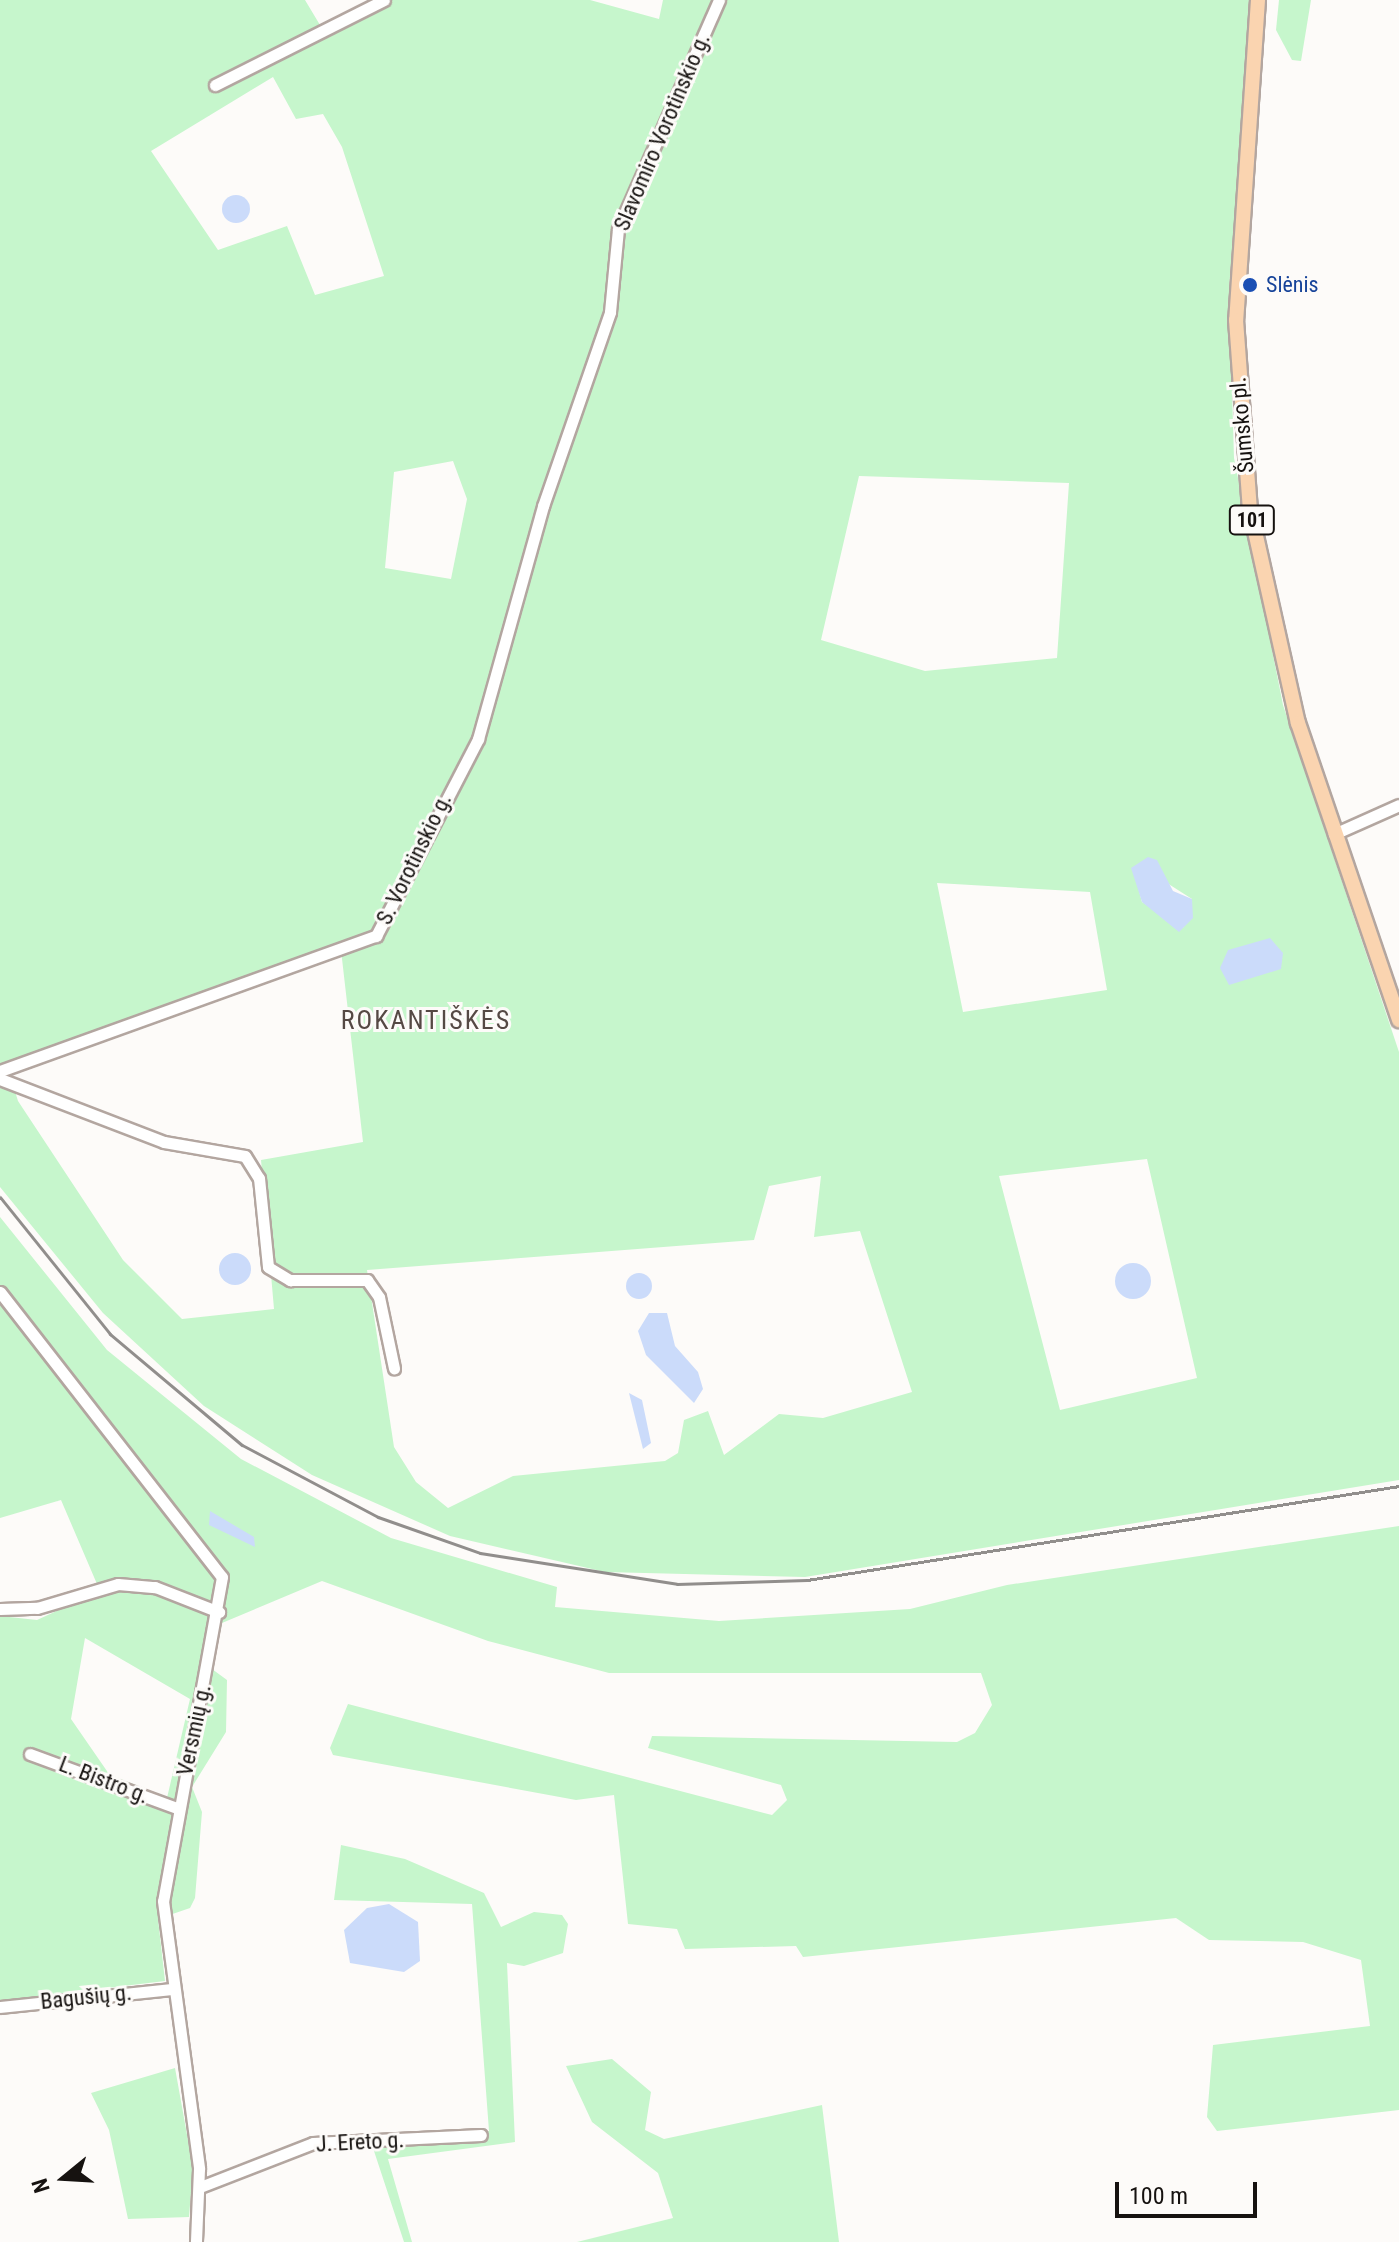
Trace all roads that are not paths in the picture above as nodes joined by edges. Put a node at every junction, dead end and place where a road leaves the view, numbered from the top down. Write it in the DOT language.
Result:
graph roads {
  1 [pos="384,0"];
  2 [pos="719,0"];
  3 [pos="1258,0"];
  4 [pos="215,85"];
  5 [pos="523,588"];
  6 [pos="1399,805"];
  7 [pos="1334,834"];
  8 [pos="1399,1020"];
  9 [pos="0,1071"];
  10 [pos="0,1079"];
  11 [pos="0,1292"];
  12 [pos="394,1368"];
  13 [pos="0,1609"];
  14 [pos="219,1612"];
  15 [pos="30,1754"];
  16 [pos="177,1808"];
  17 [pos="171,1989"];
  18 [pos="0,2007"];
  19 [pos="481,2135"];
  20 [pos="200,2187"];
  21 [pos="196,2242"];
  1 -- 4 [label="street"];
  2 -- 5 [label="street, Slavomiro Vorotinskio g."];
  3 -- 7 [label="main road, Šumsko pl. / 101"];
  5 -- 9 [label="street, S. Vorotinskio g."];
  6 -- 7 [label="street"];
  7 -- 8 [label="main road, Šumsko pl. / 101"];
  10 -- 12 [label="street"];
  11 -- 14 [label="street, Versmių g."];
  13 -- 14 [label="street"];
  14 -- 16 [label="street, Versmių g."];
  15 -- 16 [label="street, L. Bistro g."];
  16 -- 17 [label="street, Versmių g."];
  17 -- 18 [label="street, Bagušių g."];
  17 -- 20 [label="street, Versmių g."];
  19 -- 20 [label="street, J. Ereto g."];
  20 -- 21 [label="street, Versmių g."];
}
